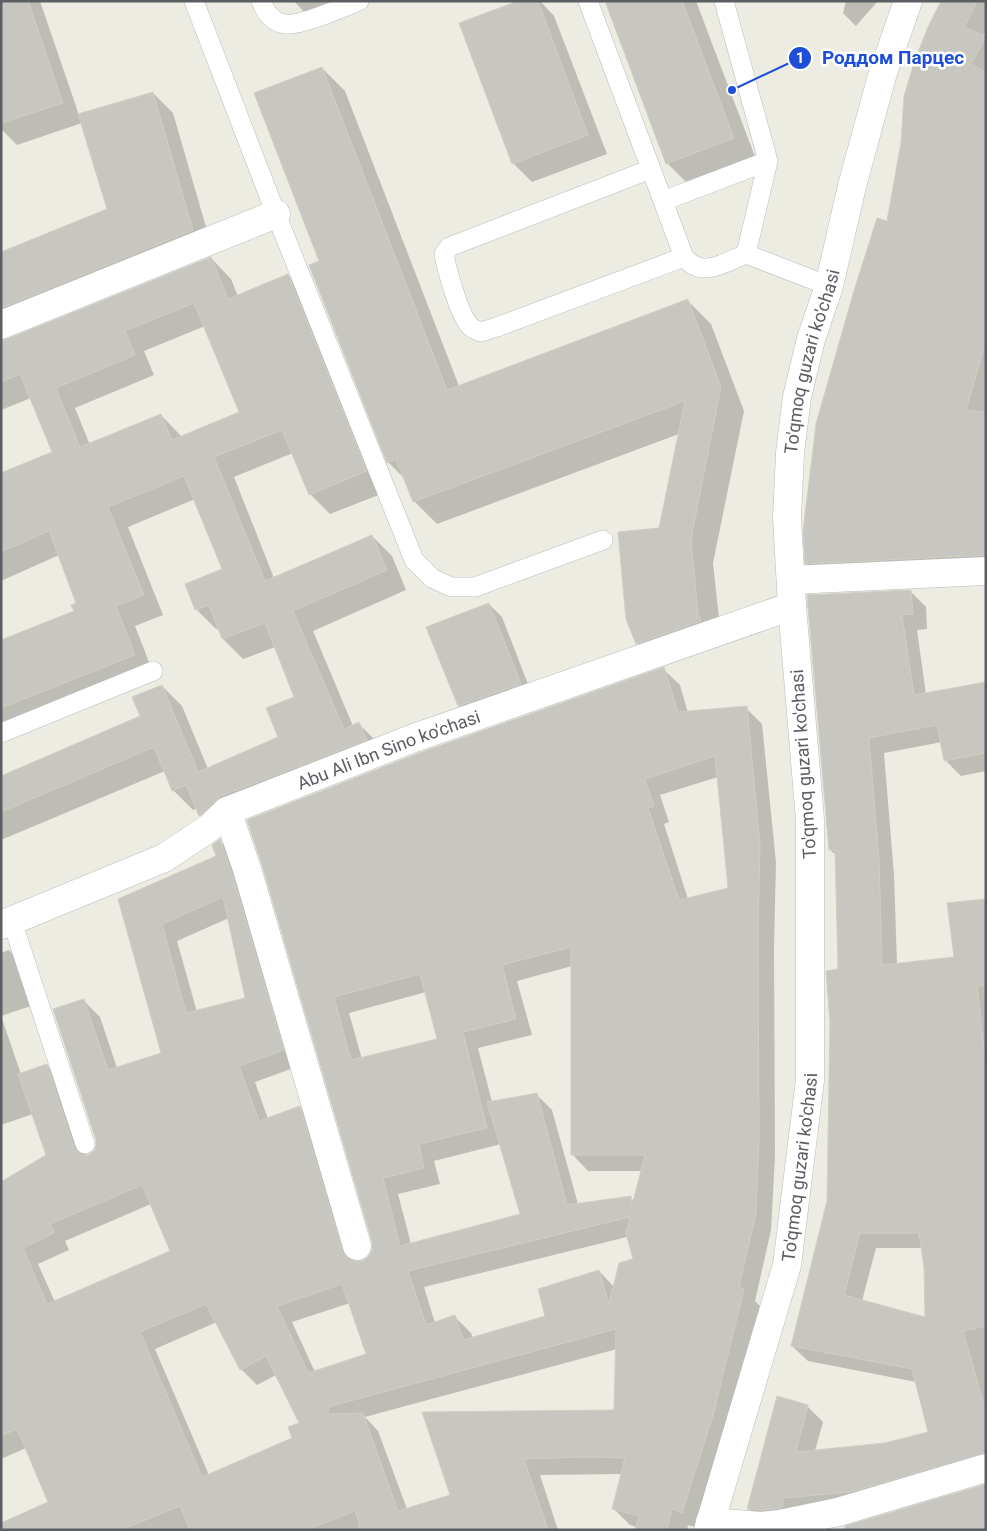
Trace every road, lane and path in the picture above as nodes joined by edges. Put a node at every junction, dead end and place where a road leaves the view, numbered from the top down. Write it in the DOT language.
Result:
graph roads {
  1 [pos="194,1"];
  2 [pos="261,1"];
  3 [pos="359,1"];
  4 [pos="588,1"];
  5 [pos="724,1"];
  6 [pos="908,1"];
  7 [pos="768,161"];
  8 [pos="651,169"];
  9 [pos="663,201"];
  10 [pos="276,214"];
  11 [pos="746,254"];
  12 [pos="684,257"];
  13 [pos="829,286"];
  14 [pos="1,325"];
  15 [pos="603,540"];
  16 [pos="986,571"];
  17 [pos="791,580"];
  18 [pos="792,606"];
  19 [pos="153,671"];
  20 [pos="1,733"];
  21 [pos="227,811"];
  22 [pos="6,923"];
  23 [pos="85,1144"];
  24 [pos="357,1246"];
  25 [pos="986,1468"];
  26 [pos="836,1521"];
  27 [pos="711,1527"];
  1 -- 10 [label="lane"];
  2 -- 3 [label="lane"];
  4 -- 8 [label="lane"];
  5 -- 7 [label="lane"];
  6 -- 13 [label="street, To'qmoq guzari ko'chasi"];
  7 -- 9 [label="lane"];
  7 -- 11 [label="lane"];
  8 -- 9 [label="lane"];
  8 -- 12 [label="lane"];
  9 -- 12 [label="lane"];
  10 -- 14 [label="street"];
  10 -- 15 [label="lane"];
  11 -- 12 [label="lane"];
  11 -- 13 [label="lane"];
  13 -- 17 [label="street, To'qmoq guzari ko'chasi"];
  16 -- 17 [label="street"];
  17 -- 18 [label="street, To'qmoq guzari ko'chasi"];
  18 -- 21 [label="street, Abu Ali Ibn Sino ko'chasi"];
  18 -- 27 [label="street, To'qmoq guzari ko'chasi"];
  19 -- 20 [label="lane"];
  21 -- 22 [label="street, Abu Ali Ibn Sino ko'chasi"];
  21 -- 24 [label="street"];
  22 -- 23 [label="lane"];
  25 -- 26 [label="street"];
  26 -- 27 [label="street"];
}
